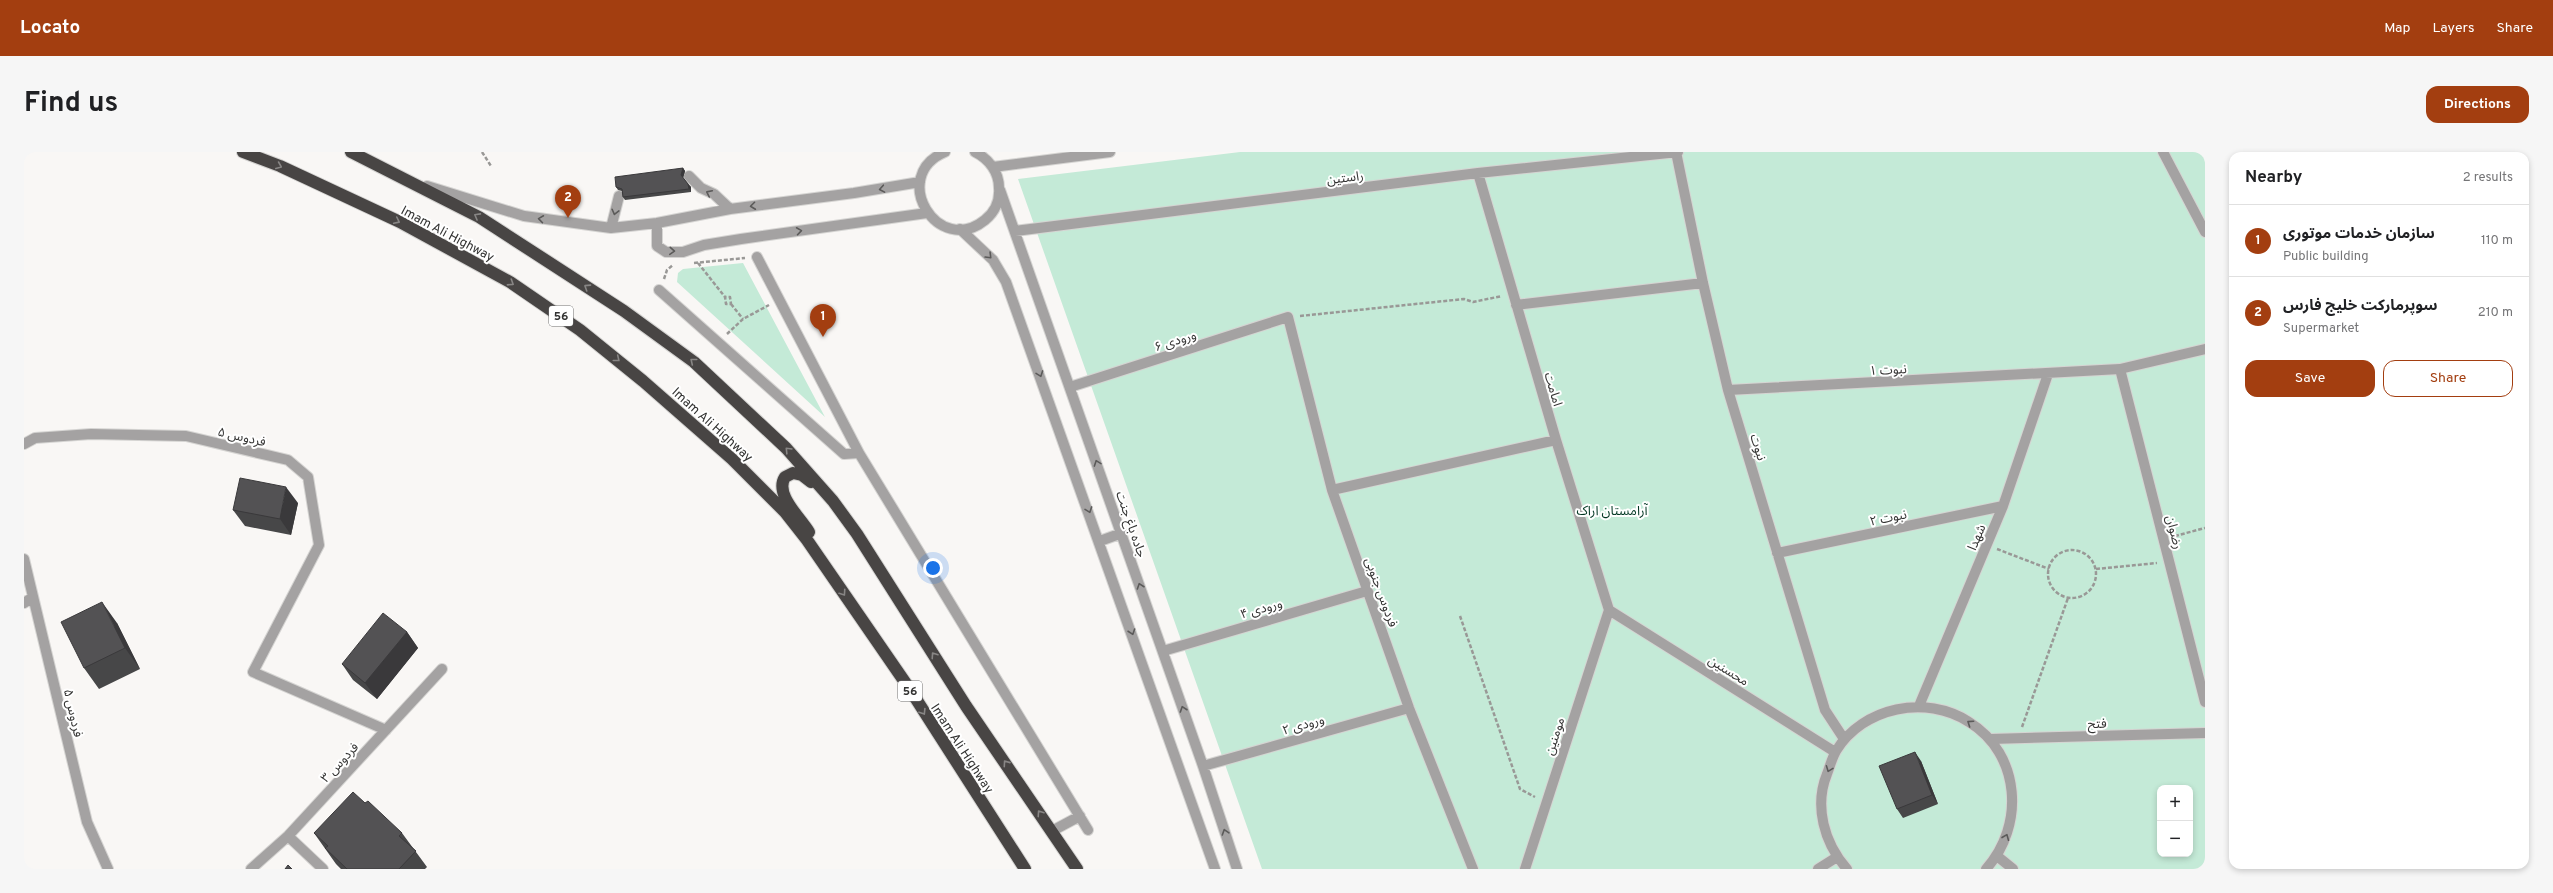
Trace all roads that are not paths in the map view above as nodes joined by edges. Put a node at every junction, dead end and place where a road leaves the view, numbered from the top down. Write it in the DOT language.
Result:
graph roads {
  1 [pos="243,152"];
  2 [pos="351,152"];
  3 [pos="945,152"];
  4 [pos="1110,152"];
  5 [pos="1677,152"];
  6 [pos="2163,152"];
  7 [pos="980,154"];
  8 [pos="993,167"];
  9 [pos="1478,173"];
  10 [pos="689,176"];
  11 [pos="411,182"];
  12 [pos="920,182"];
  13 [pos="1000,190"];
  14 [pos="619,196"];
  15 [pos="730,209"];
  16 [pos="927,213"];
  17 [pos="657,223"];
  18 [pos="611,228"];
  19 [pos="960,229"];
  20 [pos="1015,231"];
  21 [pos="2205,232"];
  22 [pos="758,257"];
  23 [pos="1703,284"];
  24 [pos="659,290"];
  25 [pos="1516,305"];
  26 [pos="1288,317"];
  27 [pos="2205,349"];
  28 [pos="2120,369"];
  29 [pos="2048,374"];
  30 [pos="1070,387"];
  31 [pos="1728,390"];
  32 [pos="1556,440"];
  33 [pos="24,444"];
  34 [pos="859,453"];
  35 [pos="1332,490"];
  36 [pos="2003,506"];
  37 [pos="1122,533"];
  38 [pos="857,534"];
  39 [pos="1100,541"];
  40 [pos="1777,553"];
  41 [pos="24,559"];
  42 [pos="821,560"];
  43 [pos="1367,590"];
  44 [pos="33,597"];
  45 [pos="24,604"];
  46 [pos="1609,610"];
  47 [pos="1163,651"];
  48 [pos="442,669"];
  49 [pos="2205,702"];
  50 [pos="1919,706"];
  51 [pos="1409,708"];
  52 [pos="386,730"];
  53 [pos="2205,733"];
  54 [pos="1844,739"];
  55 [pos="1990,739"];
  56 [pos="1835,752"];
  57 [pos="1203,766"];
  58 [pos="1080,816"];
  59 [pos="1088,830"];
  60 [pos="1052,831"];
  61 [pos="288,836"];
  62 [pos="1997,856"];
  63 [pos="1837,857"];
  64 [pos="108,869"];
  65 [pos="251,869"];
  66 [pos="322,869"];
  67 [pos="1025,869"];
  68 [pos="1077,869"];
  69 [pos="1215,869"];
  70 [pos="1237,869"];
  71 [pos="1473,869"];
  72 [pos="1525,869"];
  73 [pos="1818,869"];
  74 [pos="1847,869"];
  75 [pos="1986,869"];
  76 [pos="2013,869"];
  1 -- 42 [label="highway, Imam Ali Highway / 56, one-way"];
  2 -- 11 [label="highway, Imam Ali Highway"];
  3 -- 12 [label="street"];
  4 -- 8 [label="street"];
  5 -- 9 [label="street, راستین"];
  5 -- 23 [label="street, نبوت"];
  6 -- 21 [label="street"];
  7 -- 8 [label="street"];
  8 -- 13 [label="street, جاده باغ جنت"];
  9 -- 20 [label="street, راستین"];
  9 -- 25 [label="street, امامت"];
  15 -- 10 [label="street, one-way"];
  18 -- 11 [label="street, one-way"];
  38 -- 11 [label="highway, Imam Ali Highway, one-way"];
  12 -- 15 [label="street, one-way"];
  12 -- 16 [label="street"];
  13 -- 19 [label="street"];
  13 -- 20 [label="street, جاده باغ جنت"];
  14 -- 18 [label="street, one-way"];
  15 -- 17 [label="street"];
  17 -- 16 [label="street, one-way"];
  16 -- 19 [label="street"];
  17 -- 18 [label="street"];
  19 -- 39 [label="street, one-way"];
  20 -- 30 [label="street, جاده باغ جنت"];
  22 -- 34 [label="street"];
  23 -- 25 [label="street"];
  23 -- 31 [label="street, نبوت"];
  24 -- 34 [label="street"];
  25 -- 32 [label="street, امامت"];
  26 -- 30 [label="street, ورودی ۶"];
  26 -- 35 [label="street, فردوس جنوبی"];
  27 -- 28 [label="street, نبوت ۱"];
  28 -- 29 [label="street, نبوت ۱"];
  28 -- 49 [label="street, رضوان"];
  29 -- 31 [label="street, نبوت ۱"];
  29 -- 36 [label="street, شهدا"];
  37 -- 30 [label="street, جاده باغ جنت, one-way"];
  31 -- 40 [label="street, نبوت"];
  32 -- 35 [label="street"];
  32 -- 46 [label="street, امامت"];
  33 -- 52 [label="street, فردوس ۵"];
  34 -- 58 [label="street"];
  35 -- 43 [label="street, فردوس جنوبی"];
  36 -- 40 [label="street, نبوت ۲"];
  36 -- 50 [label="street, شهدا"];
  37 -- 39 [label="street"];
  47 -- 37 [label="street, جاده باغ جنت, one-way"];
  38 -- 42 [label="highway"];
  60 -- 38 [label="highway, Imam Ali Highway, one-way"];
  39 -- 69 [label="street, one-way"];
  40 -- 54 [label="street, نبوت"];
  41 -- 44 [label="street, فردوس ۵"];
  42 -- 67 [label="highway, Imam Ali Highway / 56, one-way"];
  43 -- 47 [label="street, ورودی ۴"];
  43 -- 51 [label="street, فردوس جنوبی"];
  44 -- 45 [label="street"];
  44 -- 64 [label="street, فردوس ۵"];
  46 -- 56 [label="street, محسنین"];
  46 -- 72 [label="street, مومنین"];
  57 -- 47 [label="street, جاده باغ جنت, one-way"];
  48 -- 52 [label="street, فردوس ۳"];
  50 -- 54 [label="street"];
  55 -- 50 [label="street, one-way"];
  51 -- 57 [label="street, ورودی ۲"];
  51 -- 71 [label="street, فردوس جنوبی"];
  52 -- 61 [label="street, فردوس ۳"];
  53 -- 55 [label="street, فتح"];
  54 -- 56 [label="street"];
  62 -- 55 [label="street, one-way"];
  56 -- 63 [label="street, one-way"];
  70 -- 57 [label="street, جاده باغ جنت, one-way"];
  58 -- 59 [label="street"];
  58 -- 60 [label="street"];
  60 -- 68 [label="highway, Imam Ali Highway"];
  61 -- 65 [label="street, فردوس ۳"];
  61 -- 66 [label="street"];
  62 -- 75 [label="street"];
  62 -- 76 [label="street"];
  63 -- 73 [label="street"];
  63 -- 74 [label="street"];
}
